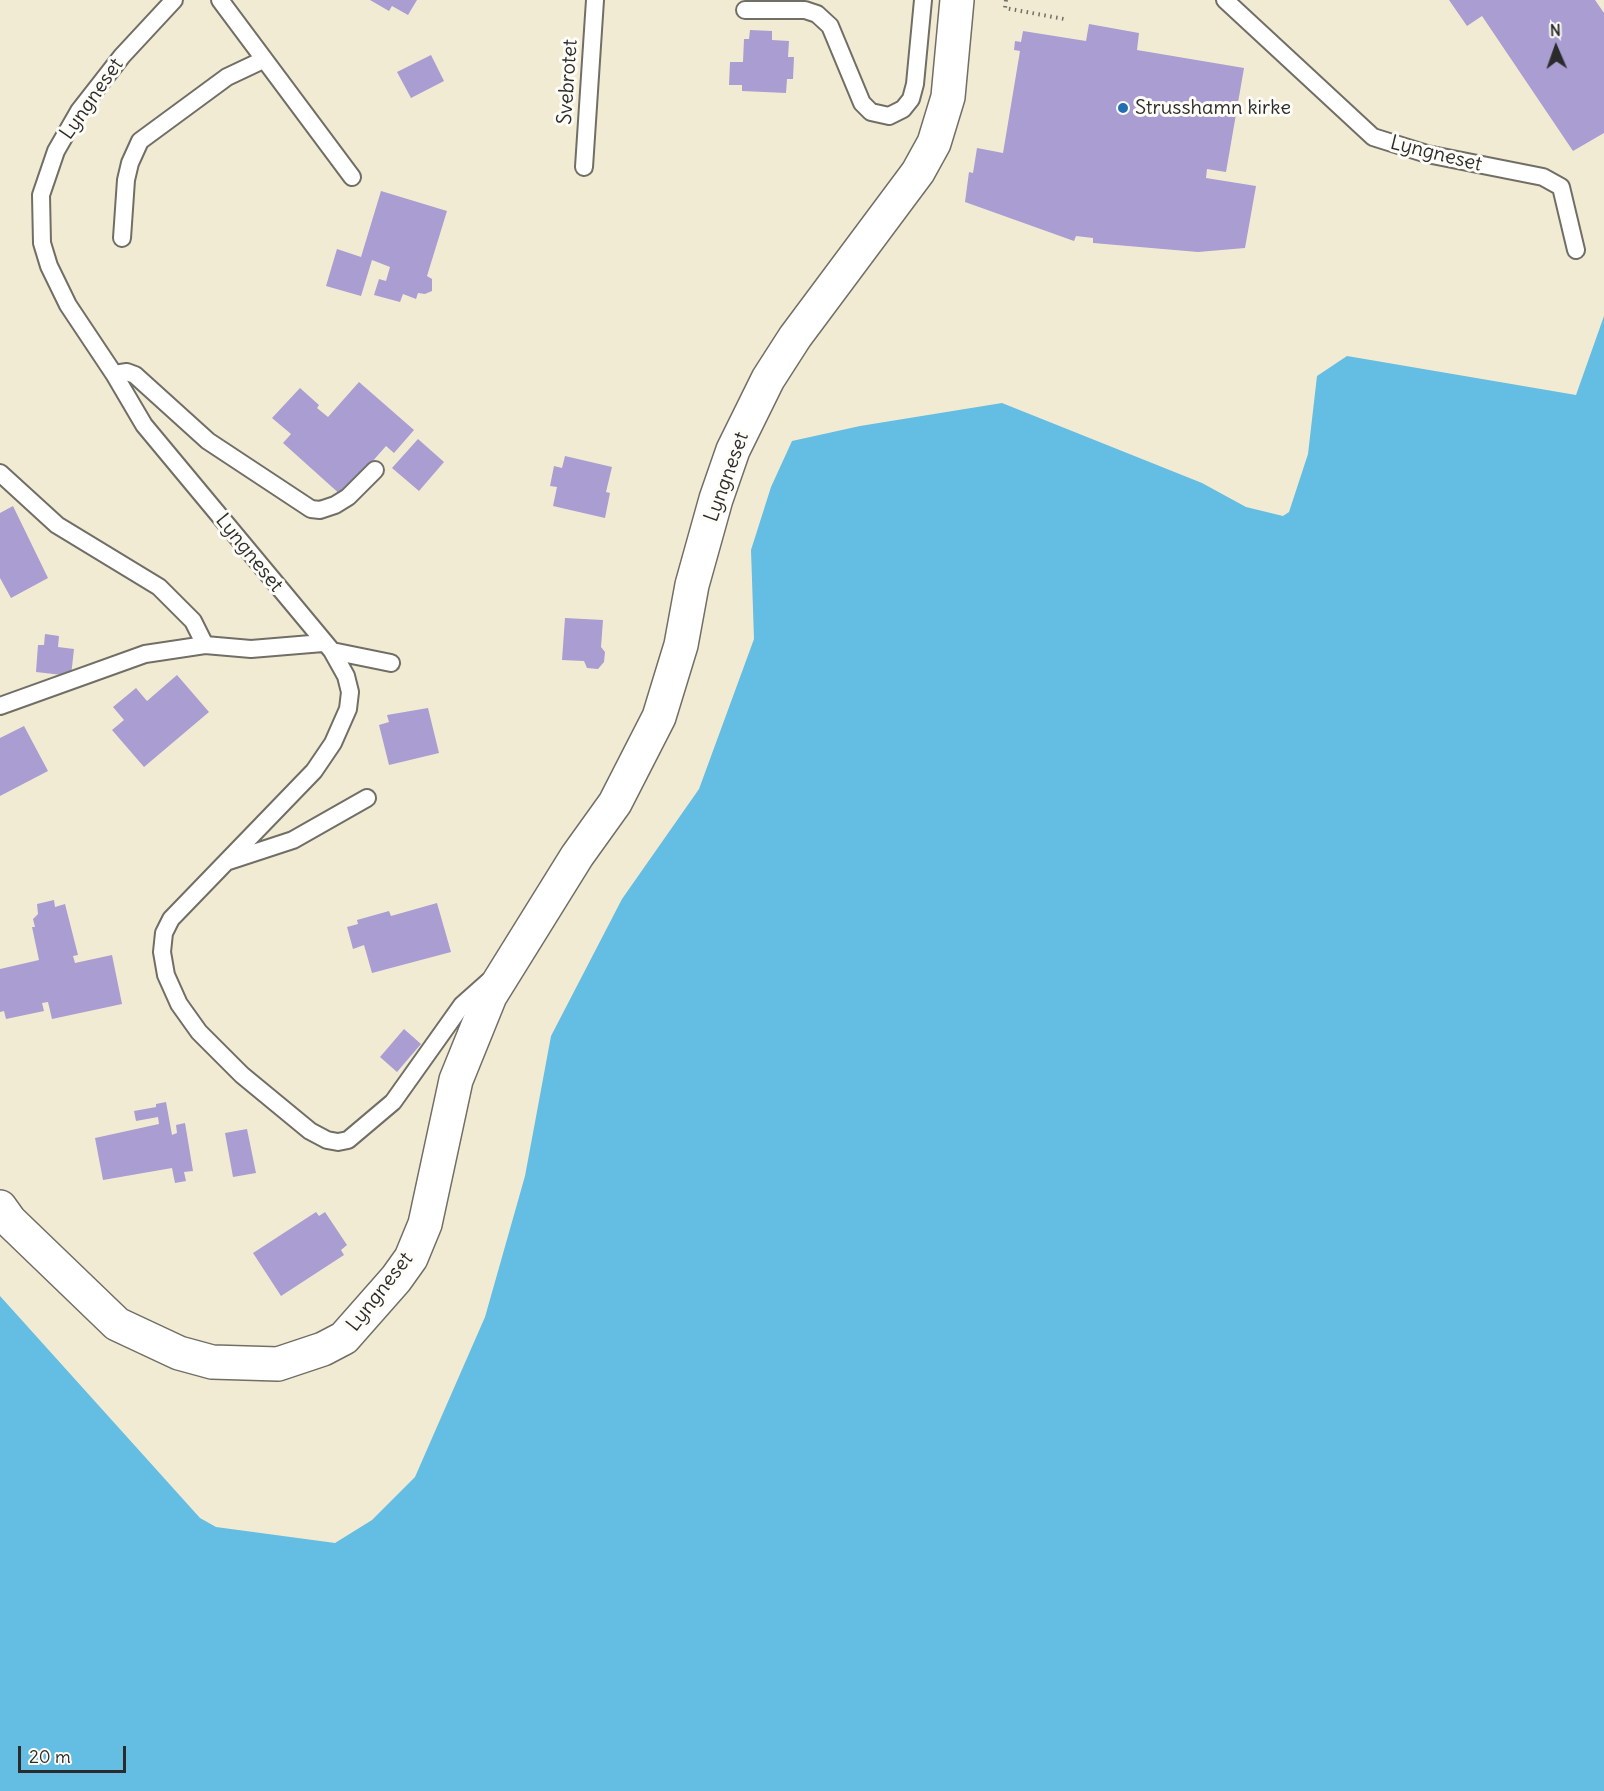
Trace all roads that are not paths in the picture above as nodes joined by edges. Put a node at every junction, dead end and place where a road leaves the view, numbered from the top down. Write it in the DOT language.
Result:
graph roads {
  1 [pos="174,0"];
  2 [pos="220,0"];
  3 [pos="595,0"];
  4 [pos="923,0"];
  5 [pos="957,0"];
  6 [pos="1225,0"];
  7 [pos="746,10"];
  8 [pos="263,60"];
  9 [pos="584,167"];
  10 [pos="352,177"];
  11 [pos="122,238"];
  12 [pos="1576,250"];
  13 [pos="114,374"];
  14 [pos="375,470"];
  15 [pos="0,473"];
  16 [pos="205,645"];
  17 [pos="328,647"];
  18 [pos="391,663"];
  19 [pos="0,706"];
  20 [pos="367,798"];
  21 [pos="228,861"];
  22 [pos="509,965"];
  23 [pos="0,1207"];
  1 -- 13 [label="lane, Lyngneset"];
  2 -- 8 [label="lane"];
  3 -- 9 [label="lane, Svebrotet"];
  4 -- 7 [label="lane"];
  5 -- 22 [label="street, Lyngneset"];
  6 -- 12 [label="lane, Lyngneset"];
  8 -- 10 [label="lane"];
  8 -- 11 [label="lane"];
  13 -- 14 [label="lane"];
  13 -- 17 [label="lane, Lyngneset"];
  15 -- 16 [label="lane"];
  16 -- 17 [label="lane"];
  16 -- 19 [label="lane"];
  17 -- 18 [label="lane"];
  17 -- 21 [label="lane, Lyngneset"];
  20 -- 21 [label="lane, Lyngneset"];
  21 -- 22 [label="lane, Lyngneset"];
  22 -- 23 [label="street, Lyngneset"];
}
